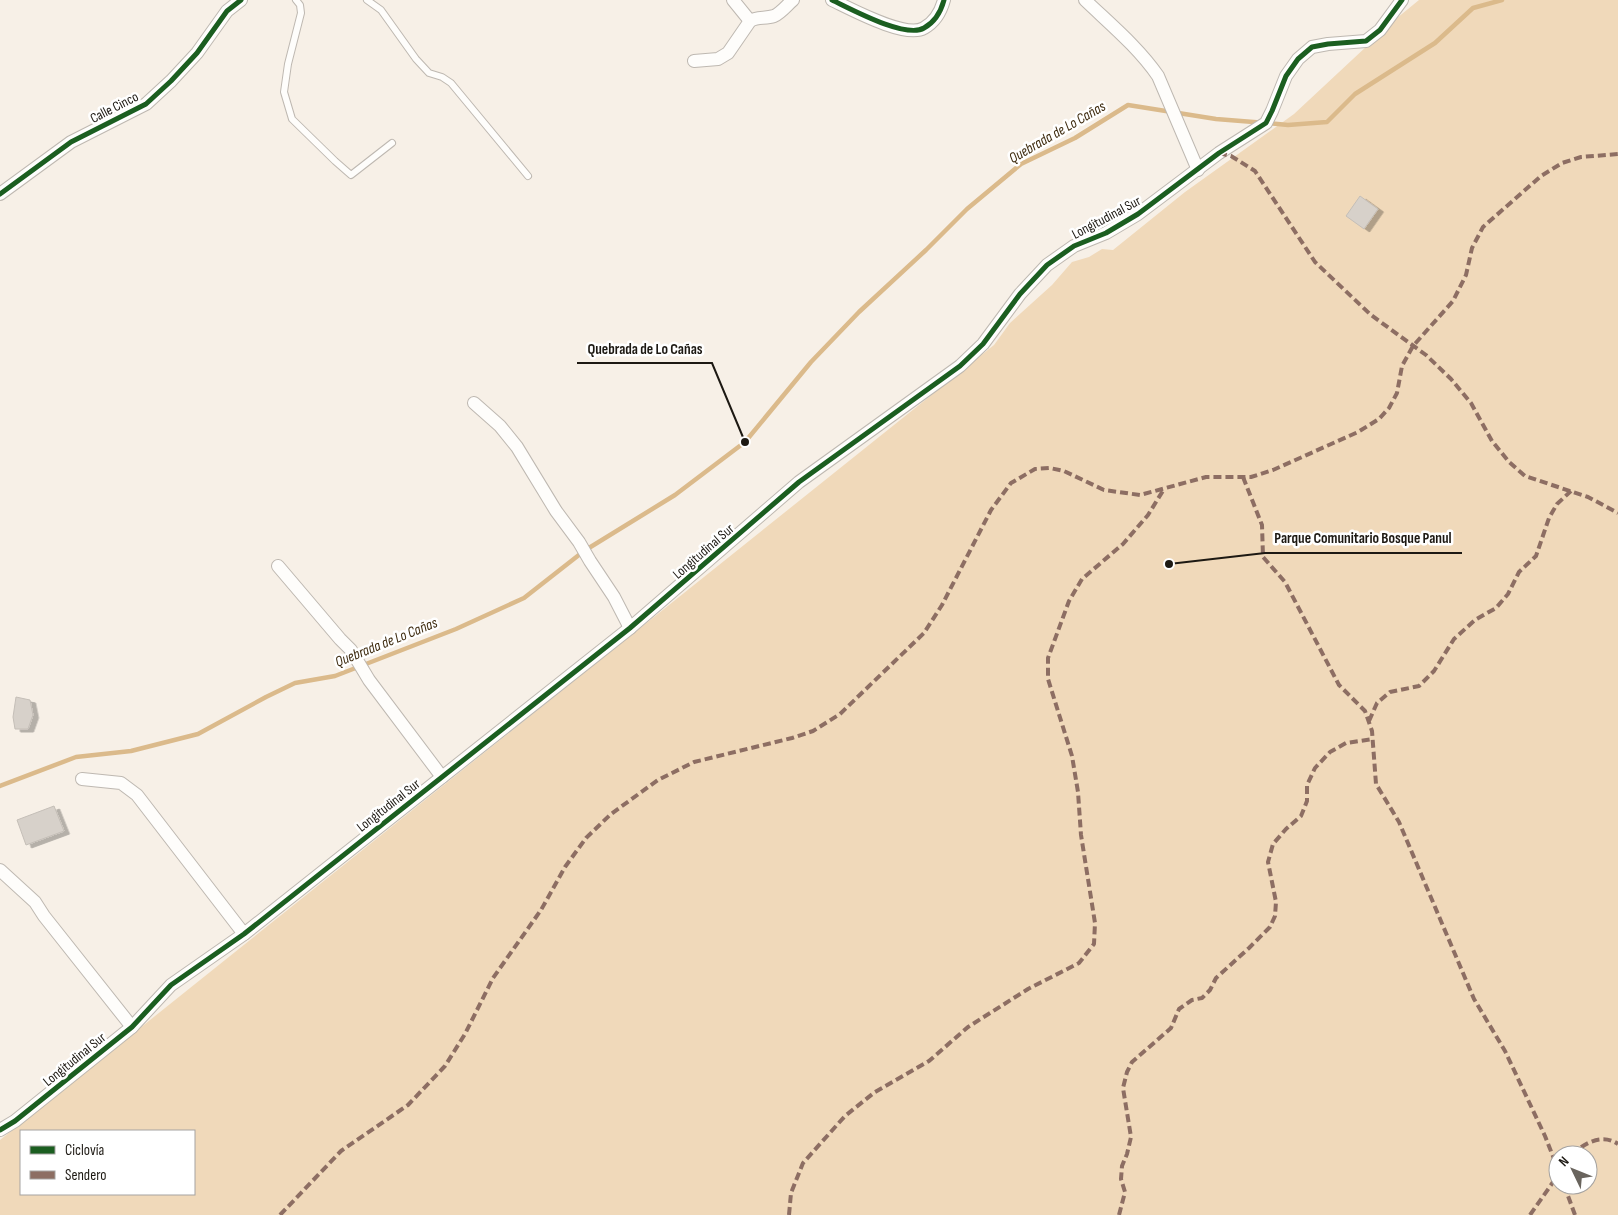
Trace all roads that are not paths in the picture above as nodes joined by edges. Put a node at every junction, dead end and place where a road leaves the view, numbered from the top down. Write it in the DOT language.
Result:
graph roads {
  1 [pos="241,0"];
  2 [pos="296,0"];
  3 [pos="367,0"];
  4 [pos="733,0"];
  5 [pos="793,0"];
  6 [pos="832,0"];
  7 [pos="944,0"];
  8 [pos="1085,0"];
  9 [pos="1402,0"];
  10 [pos="750,21"];
  11 [pos="694,60"];
  12 [pos="392,143"];
  13 [pos="1198,170"];
  14 [pos="528,176"];
  15 [pos="0,194"];
  16 [pos="474,402"];
  17 [pos="278,566"];
  18 [pos="630,628"];
  19 [pos="442,777"];
  20 [pos="82,779"];
  21 [pos="0,870"];
  22 [pos="244,934"];
  23 [pos="132,1027"];
  24 [pos="0,1130"];
  1 -- 15 [label="street, Calle Cinco"];
  2 -- 12 [label="lane"];
  3 -- 14 [label="lane"];
  4 -- 10 [label="street"];
  5 -- 10 [label="street"];
  6 -- 7 [label="street"];
  8 -- 13 [label="street"];
  9 -- 13 [label="street, Longitudinal Sur"];
  10 -- 11 [label="street"];
  13 -- 18 [label="street, Longitudinal Sur"];
  16 -- 18 [label="street"];
  17 -- 19 [label="street"];
  18 -- 19 [label="street, Longitudinal Sur"];
  19 -- 22 [label="street, Longitudinal Sur"];
  20 -- 22 [label="street"];
  21 -- 23 [label="street"];
  22 -- 23 [label="street, Longitudinal Sur"];
  23 -- 24 [label="street, Longitudinal Sur"];
}
